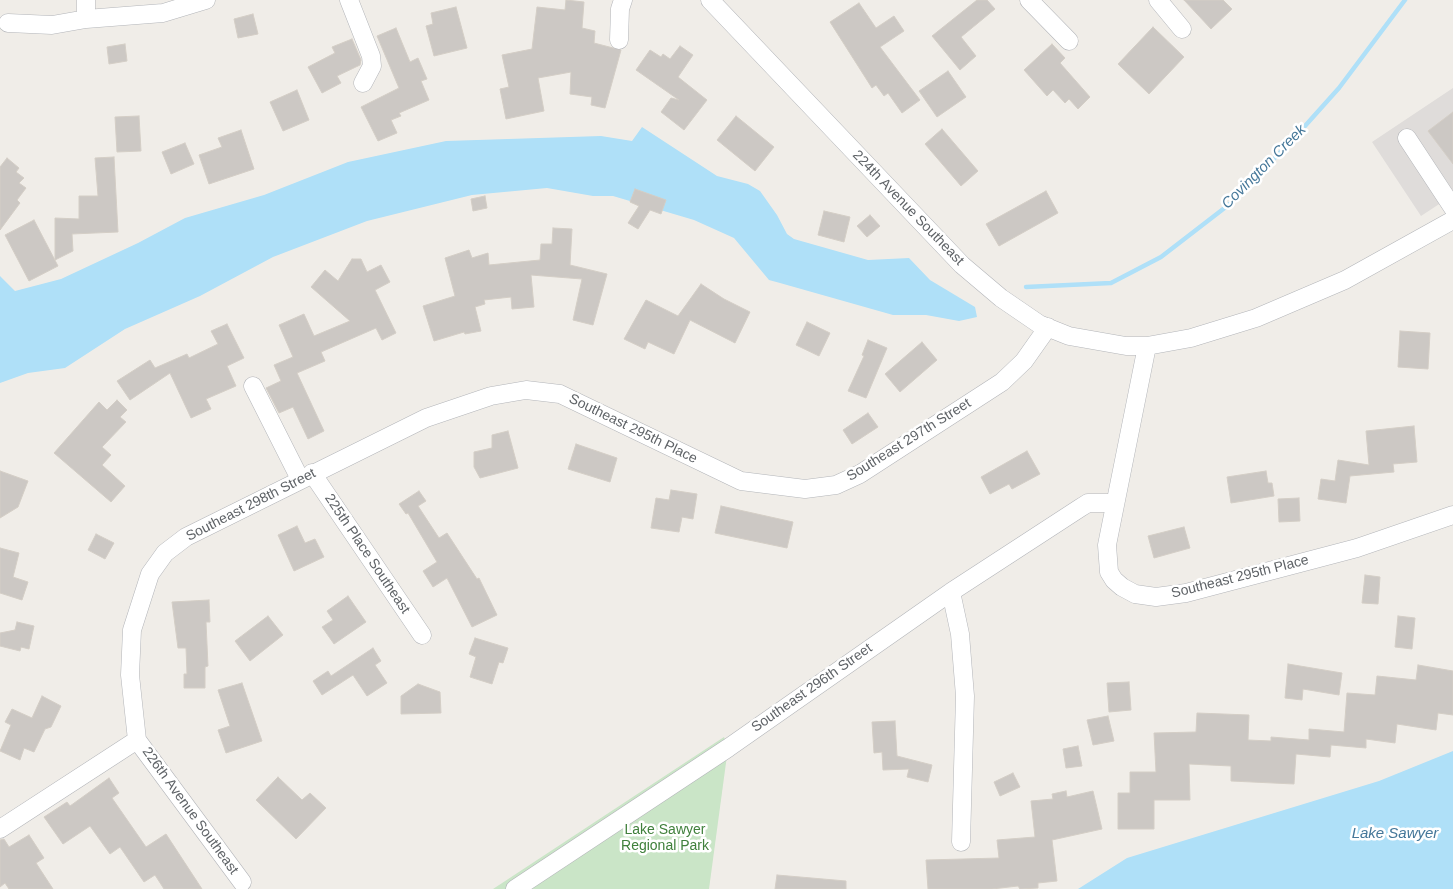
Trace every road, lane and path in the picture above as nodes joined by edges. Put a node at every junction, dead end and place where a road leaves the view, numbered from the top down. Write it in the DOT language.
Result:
graph roads {
  1 [pos="86,0"];
  2 [pos="206,0"];
  3 [pos="349,0"];
  4 [pos="623,0"];
  5 [pos="710,0"];
  6 [pos="1029,0"];
  7 [pos="1158,0"];
  8 [pos="86,19"];
  9 [pos="8,23"];
  10 [pos="1182,29"];
  11 [pos="619,40"];
  12 [pos="1069,41"];
  13 [pos="363,83"];
  14 [pos="1407,138"];
  15 [pos="1453,208"];
  16 [pos="1453,220"];
  17 [pos="1048,327"];
  18 [pos="1147,346"];
  19 [pos="253,386"];
  20 [pos="491,396"];
  21 [pos="306,476"];
  22 [pos="741,481"];
  23 [pos="1115,503"];
  24 [pos="1453,515"];
  25 [pos="951,592"];
  26 [pos="422,635"];
  27 [pos="137,740"];
  28 [pos="0,830"];
  29 [pos="961,842"];
  30 [pos="242,882"];
  31 [pos="515,889"];
  1 -- 8 [label="street"];
  2 -- 8 [label="street"];
  3 -- 13 [label="street"];
  4 -- 11 [label="street"];
  5 -- 17 [label="street, 224th Avenue Southeast"];
  6 -- 12 [label="street"];
  7 -- 10 [label="street"];
  8 -- 9 [label="street"];
  14 -- 15 [label="street"];
  16 -- 18 [label="street"];
  17 -- 18 [label="street, 224th Avenue Southeast"];
  17 -- 22 [label="street, Southeast 297th Street"];
  18 -- 23 [label="street, Southeast 295th Place"];
  19 -- 21 [label="street, 225th Place Southeast"];
  20 -- 21 [label="street, Southeast 298th Street"];
  20 -- 22 [label="street, Southeast 295th Place"];
  21 -- 26 [label="street, 225th Place Southeast"];
  21 -- 27 [label="street, Southeast 298th Street"];
  23 -- 24 [label="street, Southeast 295th Place"];
  23 -- 25 [label="street, Southeast 296th Street"];
  25 -- 29 [label="street"];
  25 -- 31 [label="street, Southeast 296th Street"];
  27 -- 28 [label="street"];
  27 -- 30 [label="street, 226th Avenue Southeast"];
}
